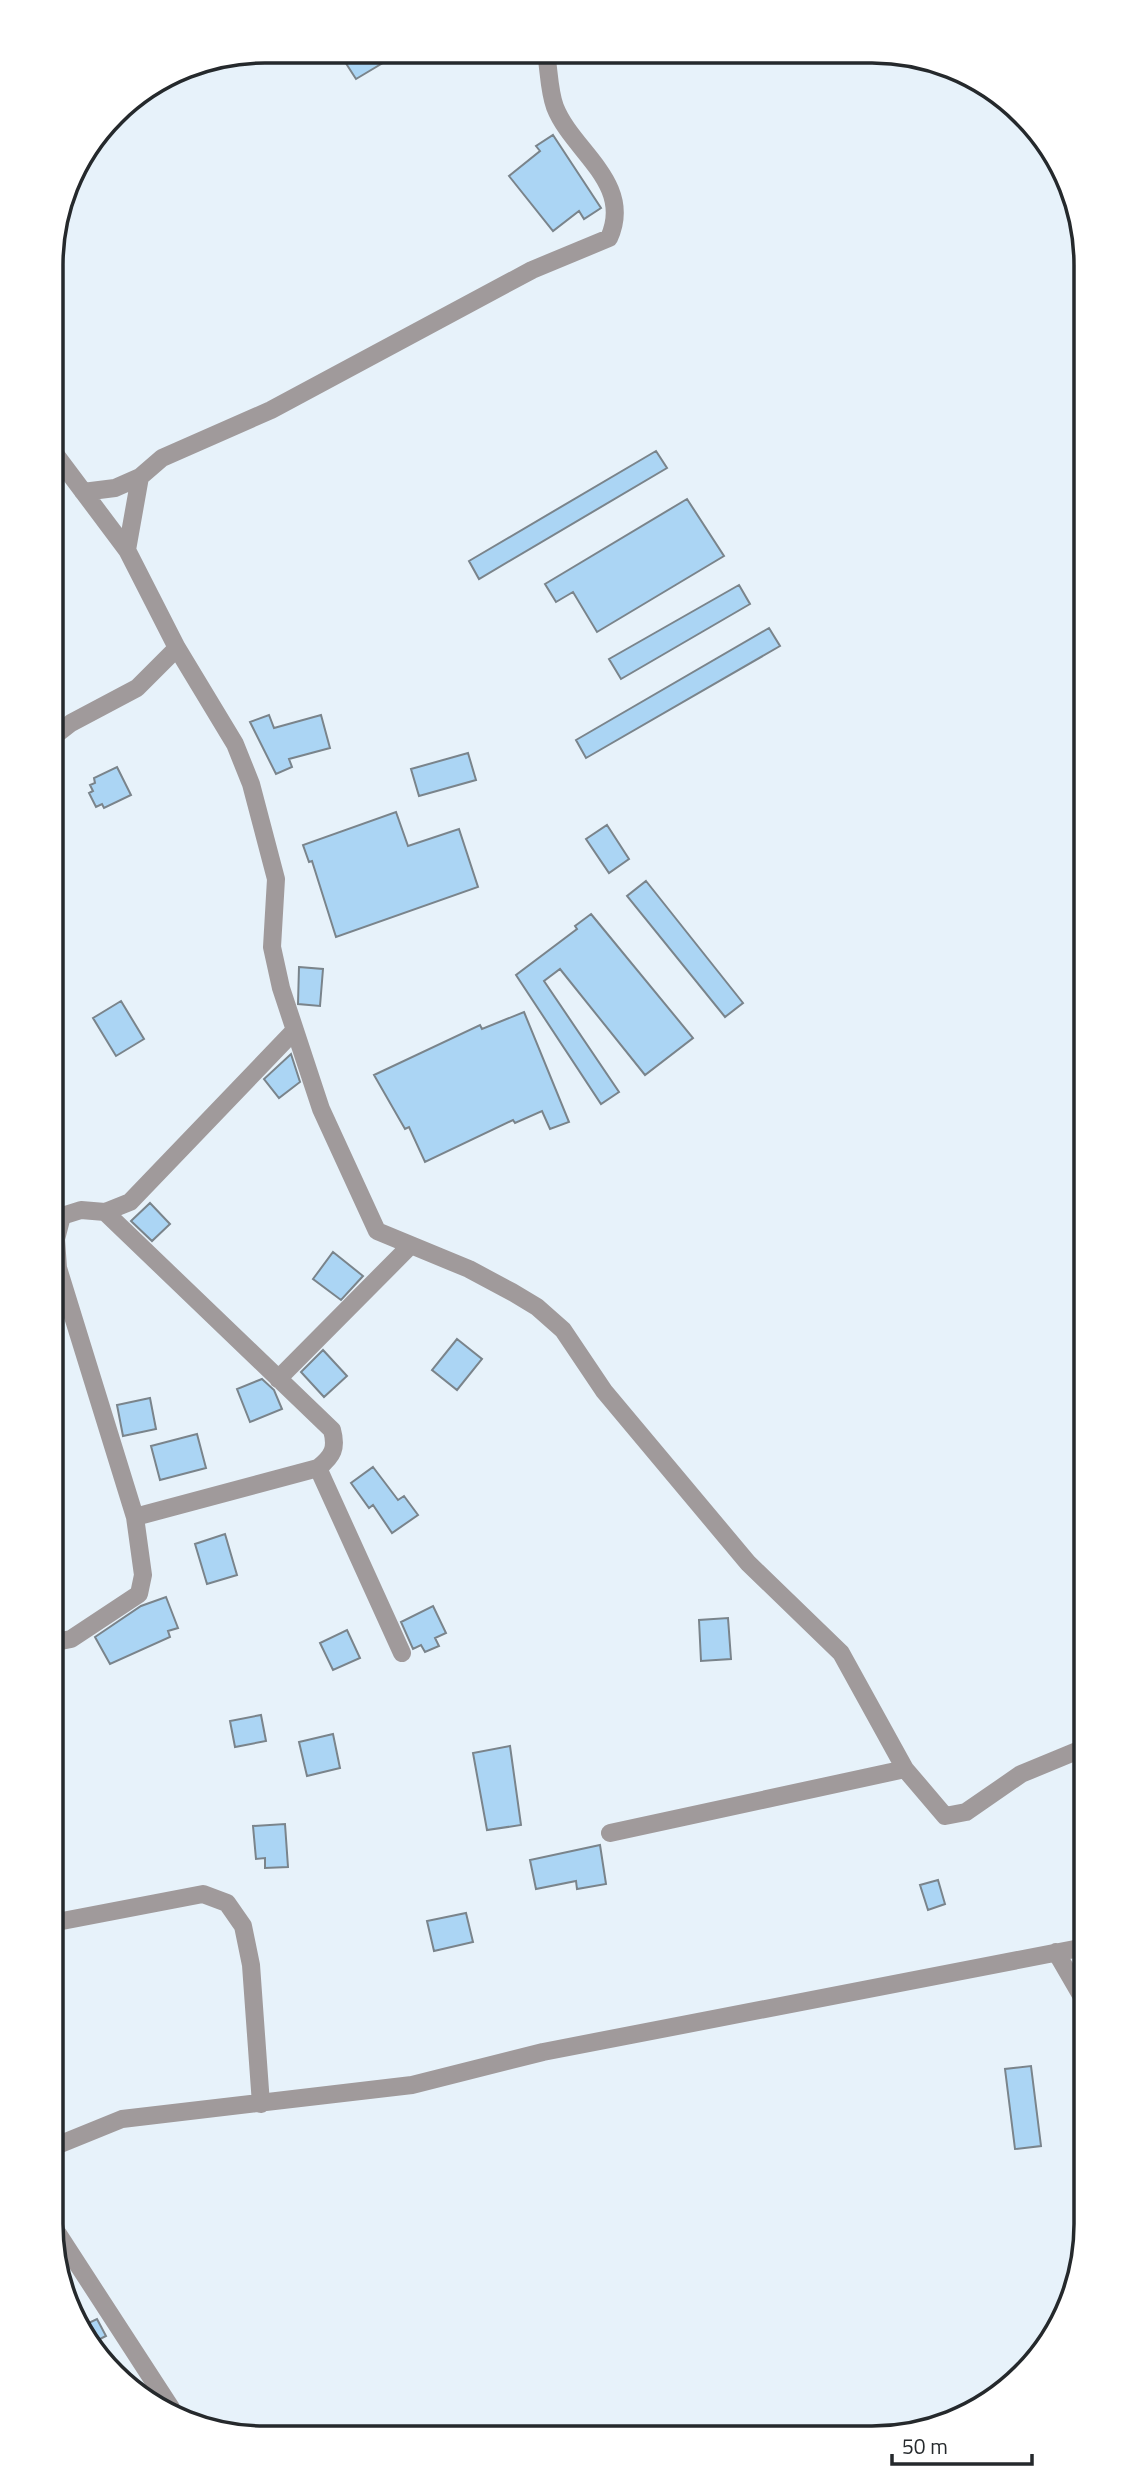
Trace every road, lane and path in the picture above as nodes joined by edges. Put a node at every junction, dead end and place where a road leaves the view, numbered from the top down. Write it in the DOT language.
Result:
graph roads {
  1 [pos="548,63"];
  2 [pos="63,465"];
  3 [pos="140,477"];
  4 [pos="83,492"];
  5 [pos="127,550"];
  6 [pos="177,648"];
  7 [pos="63,730"];
  8 [pos="295,1030"];
  9 [pos="105,1212"];
  10 [pos="63,1216"];
  11 [pos="410,1247"];
  12 [pos="63,1284"];
  13 [pos="278,1379"];
  14 [pos="318,1468"];
  15 [pos="135,1517"];
  16 [pos="63,1641"];
  17 [pos="402,1653"];
  18 [pos="1074,1752"];
  19 [pos="905,1769"];
  20 [pos="610,1833"];
  21 [pos="63,1921"];
  22 [pos="1074,1949"];
  23 [pos="1056,1952"];
  24 [pos="1074,1983"];
  25 [pos="261,2104"];
  26 [pos="63,2143"];
  27 [pos="65,2244"];
  28 [pos="165,2399"];
  1 -- 3 [label="street"];
  2 -- 4 [label="street"];
  3 -- 4 [label="street"];
  3 -- 5 [label="street"];
  4 -- 5 [label="street"];
  5 -- 6 [label="street"];
  6 -- 7 [label="street"];
  6 -- 8 [label="street"];
  8 -- 9 [label="street"];
  8 -- 11 [label="street"];
  9 -- 10 [label="street"];
  9 -- 13 [label="street"];
  11 -- 13 [label="street"];
  11 -- 19 [label="street"];
  12 -- 15 [label="street"];
  13 -- 14 [label="street"];
  14 -- 15 [label="street"];
  14 -- 17 [label="street"];
  15 -- 16 [label="street"];
  18 -- 19 [label="street"];
  19 -- 20 [label="street"];
  21 -- 25 [label="street"];
  22 -- 23 [label="street"];
  23 -- 24 [label="street"];
  23 -- 25 [label="street"];
  25 -- 26 [label="street"];
  27 -- 28 [label="street"];
}
